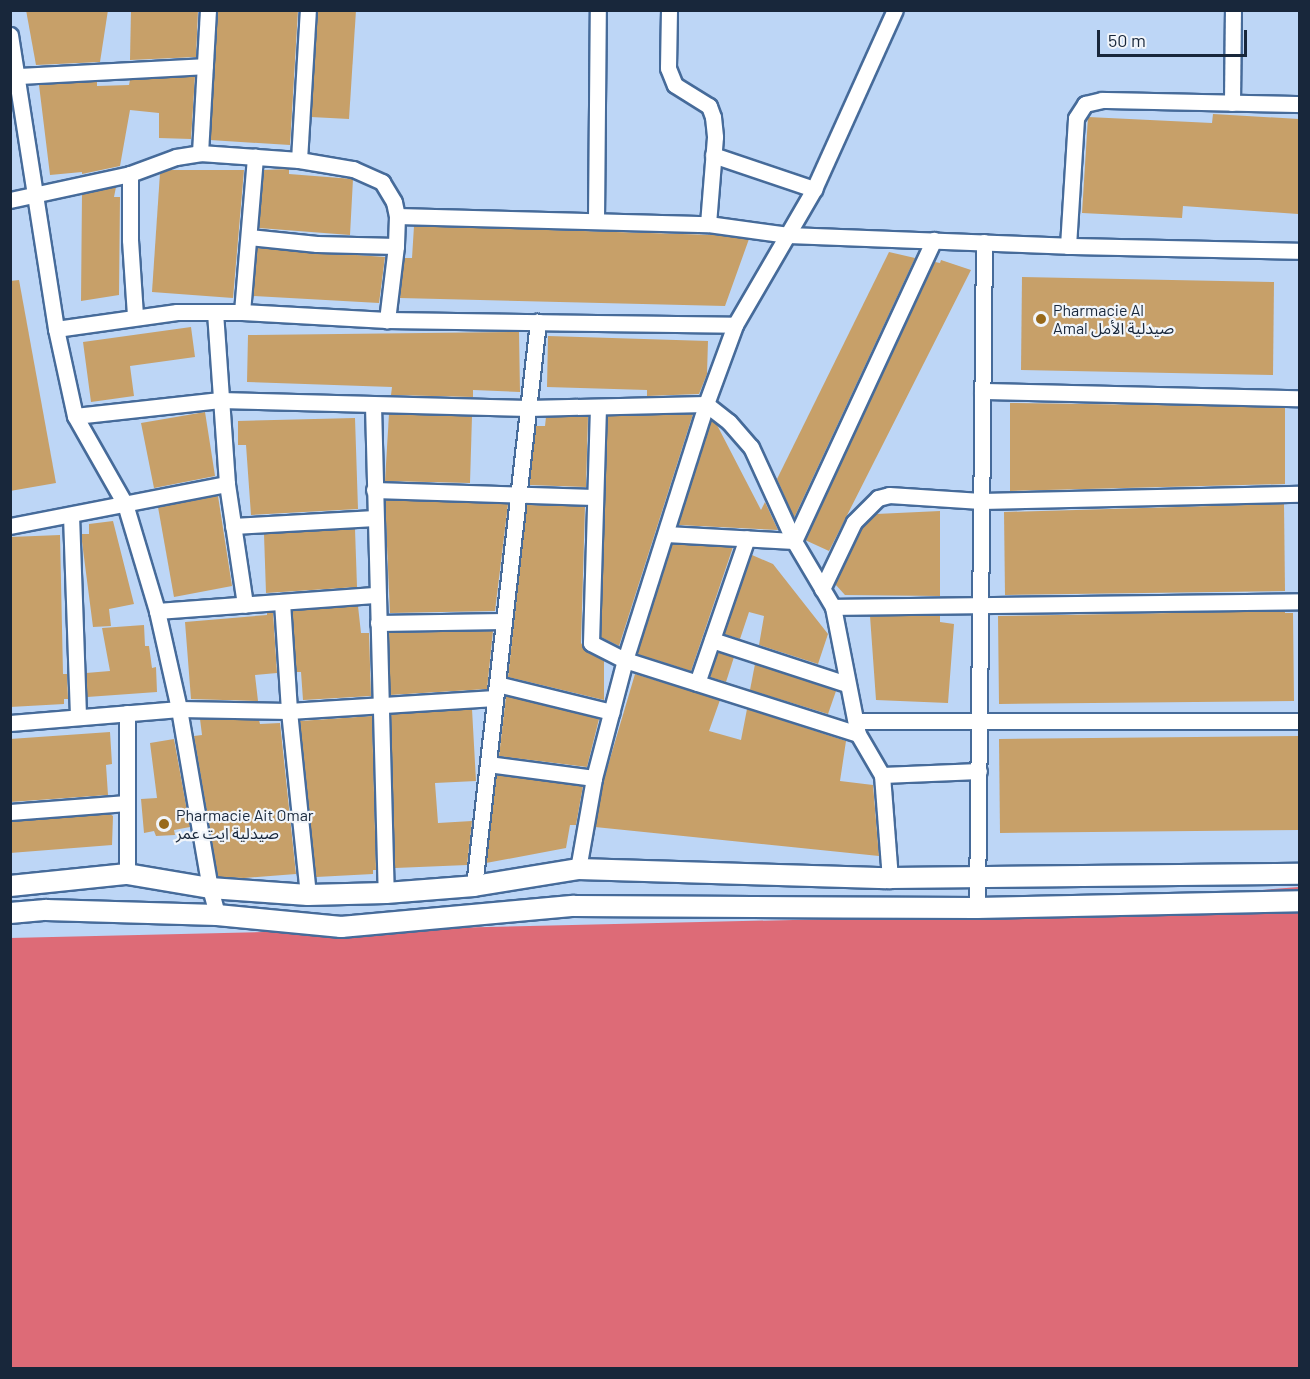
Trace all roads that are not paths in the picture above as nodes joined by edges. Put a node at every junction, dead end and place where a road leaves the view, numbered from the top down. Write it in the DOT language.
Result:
graph roads {
  1 [pos="208,10"];
  2 [pos="308,10"];
  3 [pos="598,10"];
  4 [pos="669,10"];
  5 [pos="895,10"];
  6 [pos="1233,10"];
  7 [pos="10,35"];
  8 [pos="205,66"];
  9 [pos="16,76"];
  10 [pos="1232,103"];
  11 [pos="1299,104"];
  12 [pos="200,153"];
  13 [pos="713,155"];
  14 [pos="255,156"];
  15 [pos="299,160"];
  16 [pos="130,174"];
  17 [pos="814,189"];
  18 [pos="34,196"];
  19 [pos="10,200"];
  20 [pos="397,216"];
  21 [pos="596,220"];
  22 [pos="708,224"];
  23 [pos="788,235"];
  24 [pos="249,237"];
  25 [pos="934,240"];
  26 [pos="984,242"];
  27 [pos="396,246"];
  28 [pos="1068,246"];
  29 [pos="1299,251"];
  30 [pos="214,312"];
  31 [pos="242,312"];
  32 [pos="135,316"];
  33 [pos="387,320"];
  34 [pos="538,322"];
  35 [pos="735,325"];
  36 [pos="56,329"];
  37 [pos="982,391"];
  38 [pos="1299,398"];
  39 [pos="220,400"];
  40 [pos="706,404"];
  41 [pos="373,405"];
  42 [pos="598,407"];
  43 [pos="528,408"];
  44 [pos="75,416"];
  45 [pos="227,484"];
  46 [pos="374,490"];
  47 [pos="518,493"];
  48 [pos="1299,494"];
  49 [pos="594,496"];
  50 [pos="981,501"];
  51 [pos="125,504"];
  52 [pos="71,514"];
  53 [pos="375,518"];
  54 [pos="10,526"];
  55 [pos="233,526"];
  56 [pos="666,534"];
  57 [pos="747,538"];
  58 [pos="794,541"];
  59 [pos="822,589"];
  60 [pos="377,595"];
  61 [pos="1299,601"];
  62 [pos="282,602"];
  63 [pos="245,605"];
  64 [pos="980,605"];
  65 [pos="832,607"];
  66 [pos="157,611"];
  67 [pos="504,621"];
  68 [pos="378,623"];
  69 [pos="712,640"];
  70 [pos="625,660"];
  71 [pos="697,683"];
  72 [pos="847,684"];
  73 [pos="496,691"];
  74 [pos="381,706"];
  75 [pos="179,708"];
  76 [pos="289,711"];
  77 [pos="612,712"];
  78 [pos="127,713"];
  79 [pos="78,716"];
  80 [pos="979,721"];
  81 [pos="1299,721"];
  82 [pos="10,723"];
  83 [pos="857,727"];
  84 [pos="488,764"];
  85 [pos="979,771"];
  86 [pos="882,775"];
  87 [pos="594,778"];
  88 [pos="127,803"];
  89 [pos="10,812"];
  90 [pos="578,869"];
  91 [pos="127,874"];
  92 [pos="1299,874"];
  93 [pos="890,878"];
  94 [pos="978,879"];
  95 [pos="10,886"];
  96 [pos="474,886"];
  97 [pos="210,888"];
  98 [pos="387,893"];
  99 [pos="308,895"];
  100 [pos="1299,901"];
  101 [pos="977,908"];
  102 [pos="10,914"];
  103 [pos="217,915"];
  1 -- 8 [label="street"];
  2 -- 15 [label="street"];
  3 -- 21 [label="street"];
  4 -- 13 [label="street"];
  5 -- 17 [label="street"];
  6 -- 10 [label="street"];
  7 -- 9 [label="street"];
  8 -- 9 [label="street"];
  8 -- 12 [label="street"];
  9 -- 18 [label="street"];
  10 -- 11 [label="street"];
  10 -- 28 [label="street"];
  12 -- 14 [label="street"];
  12 -- 16 [label="street"];
  13 -- 17 [label="street"];
  13 -- 22 [label="street"];
  14 -- 15 [label="street"];
  14 -- 24 [label="street"];
  15 -- 20 [label="street"];
  16 -- 18 [label="street"];
  16 -- 32 [label="street"];
  17 -- 23 [label="street"];
  18 -- 19 [label="street"];
  18 -- 36 [label="street"];
  20 -- 21 [label="street"];
  20 -- 27 [label="street"];
  21 -- 22 [label="street"];
  22 -- 23 [label="street"];
  23 -- 25 [label="street"];
  23 -- 35 [label="street"];
  24 -- 27 [label="street"];
  24 -- 31 [label="street"];
  25 -- 26 [label="street"];
  25 -- 58 [label="street"];
  26 -- 28 [label="street"];
  26 -- 37 [label="street"];
  27 -- 33 [label="street"];
  28 -- 29 [label="street"];
  30 -- 31 [label="street"];
  30 -- 32 [label="street"];
  30 -- 39 [label="street"];
  31 -- 33 [label="street"];
  32 -- 36 [label="street"];
  33 -- 34 [label="street"];
  34 -- 35 [label="street"];
  34 -- 43 [label="street"];
  35 -- 40 [label="street"];
  36 -- 44 [label="street"];
  37 -- 38 [label="street"];
  37 -- 50 [label="street"];
  39 -- 41 [label="street"];
  39 -- 44 [label="street"];
  39 -- 45 [label="street"];
  40 -- 42 [label="street"];
  40 -- 56 [label="street"];
  40 -- 58 [label="street"];
  41 -- 43 [label="street"];
  41 -- 46 [label="street"];
  42 -- 43 [label="street"];
  42 -- 49 [label="street"];
  43 -- 47 [label="street"];
  44 -- 51 [label="street"];
  45 -- 51 [label="street"];
  45 -- 55 [label="street"];
  46 -- 47 [label="street"];
  46 -- 53 [label="street"];
  47 -- 49 [label="street"];
  47 -- 67 [label="street"];
  48 -- 50 [label="street"];
  49 -- 70 [label="street"];
  50 -- 59 [label="street"];
  50 -- 64 [label="street"];
  51 -- 52 [label="street"];
  51 -- 66 [label="street"];
  52 -- 54 [label="street"];
  52 -- 79 [label="street"];
  53 -- 55 [label="street"];
  53 -- 60 [label="street"];
  55 -- 63 [label="street"];
  56 -- 57 [label="street"];
  56 -- 70 [label="street"];
  57 -- 58 [label="street"];
  57 -- 69 [label="street"];
  58 -- 59 [label="street"];
  59 -- 65 [label="street"];
  60 -- 62 [label="street"];
  60 -- 68 [label="street"];
  61 -- 64 [label="street"];
  62 -- 63 [label="street"];
  62 -- 76 [label="street"];
  63 -- 66 [label="street"];
  64 -- 65 [label="street"];
  64 -- 80 [label="street"];
  65 -- 72 [label="street"];
  66 -- 75 [label="street"];
  67 -- 68 [label="street"];
  67 -- 73 [label="street"];
  68 -- 74 [label="street"];
  69 -- 71 [label="street"];
  69 -- 72 [label="street"];
  70 -- 71 [label="street"];
  70 -- 77 [label="street"];
  71 -- 83 [label="street"];
  72 -- 83 [label="street"];
  73 -- 74 [label="street"];
  73 -- 77 [label="street"];
  73 -- 84 [label="street"];
  74 -- 76 [label="street"];
  74 -- 98 [label="street"];
  75 -- 76 [label="street"];
  75 -- 78 [label="street"];
  75 -- 97 [label="street"];
  76 -- 99 [label="street"];
  77 -- 87 [label="street"];
  78 -- 79 [label="street"];
  78 -- 88 [label="street"];
  79 -- 82 [label="street"];
  80 -- 81 [label="street"];
  80 -- 83 [label="street"];
  80 -- 85 [label="street"];
  83 -- 86 [label="street"];
  84 -- 87 [label="street"];
  84 -- 96 [label="street"];
  85 -- 86 [label="street"];
  85 -- 94 [label="street"];
  86 -- 93 [label="street"];
  87 -- 90 [label="street"];
  88 -- 89 [label="street"];
  88 -- 91 [label="street"];
  90 -- 93 [label="street"];
  90 -- 96 [label="street"];
  91 -- 95 [label="street"];
  91 -- 97 [label="street"];
  92 -- 94 [label="street"];
  93 -- 94 [label="street"];
  94 -- 101 [label="street"];
  96 -- 98 [label="street"];
  97 -- 99 [label="street"];
  97 -- 103 [label="street"];
  98 -- 99 [label="street"];
  100 -- 101 [label="street"];
  101 -- 103 [label="street"];
  102 -- 103 [label="street"];
}
